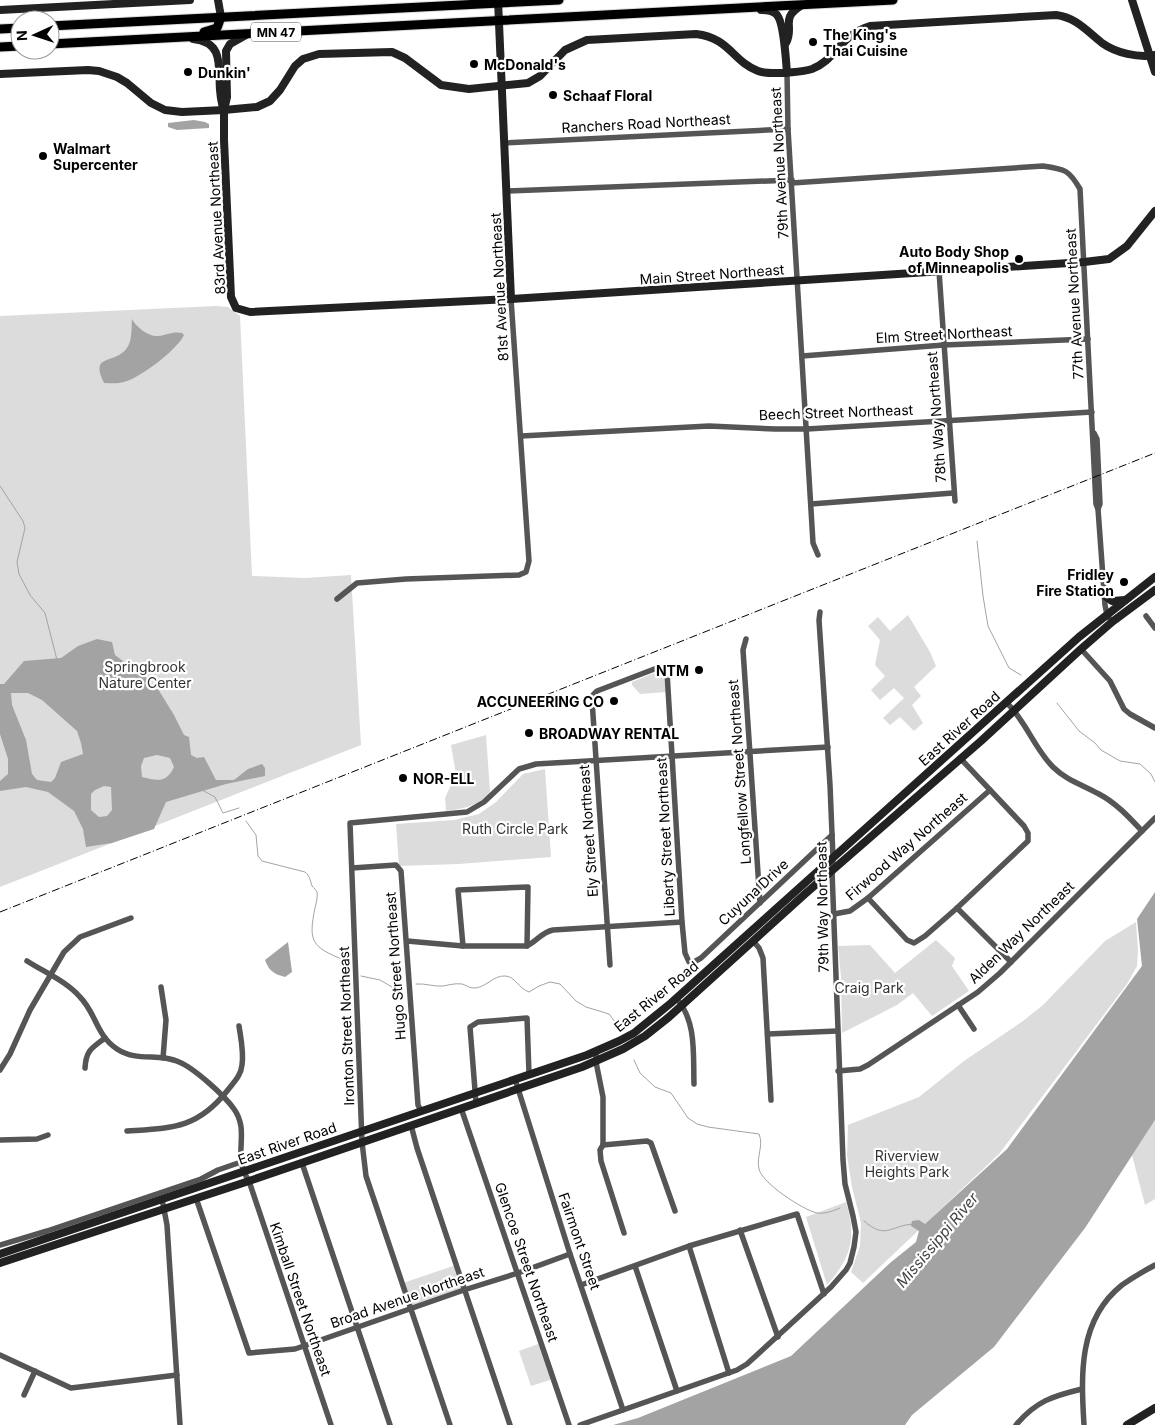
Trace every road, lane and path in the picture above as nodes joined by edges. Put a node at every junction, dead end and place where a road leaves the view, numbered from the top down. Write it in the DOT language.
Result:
graph roads {
  1 [pos="190,0"];
  2 [pos="218,0"];
  3 [pos="559,0"];
  4 [pos="893,0"];
  5 [pos="1132,0"];
  6 [pos="498,2"];
  7 [pos="802,5"];
  8 [pos="733,8"];
  9 [pos="0,10"];
  10 [pos="221,17"];
  11 [pos="499,21"];
  12 [pos="60,25"];
  13 [pos="251,34"];
  14 [pos="179,37"];
  15 [pos="60,43"];
  16 [pos="786,43"];
  17 [pos="1152,55"];
  18 [pos="1155,72"];
  19 [pos="786,73"];
  20 [pos="0,74"];
  21 [pos="501,87"];
  22 [pos="224,110"];
  23 [pos="788,128"];
  24 [pos="505,143"];
  25 [pos="792,182"];
  26 [pos="507,191"];
  27 [pos="1155,211"];
  28 [pos="1084,262"];
  29 [pos="939,271"];
  30 [pos="797,281"];
  31 [pos="511,299"];
  32 [pos="250,312"];
  33 [pos="1088,338"];
  34 [pos="944,345"];
  35 [pos="802,356"];
  36 [pos="1092,412"];
  37 [pos="949,421"];
  38 [pos="806,429"];
  39 [pos="521,436"];
  40 [pos="953,493"];
  41 [pos="955,501"];
  42 [pos="811,504"];
  43 [pos="818,555"];
  44 [pos="1155,577"];
  45 [pos="1155,590"];
  46 [pos="1104,595"];
  47 [pos="337,599"];
  48 [pos="1125,600"];
  49 [pos="820,612"];
  50 [pos="1107,615"];
  51 [pos="1146,616"];
  52 [pos="1112,622"];
  53 [pos="1155,628"];
  54 [pos="746,639"];
  55 [pos="1081,649"];
  56 [pos="593,695"];
  57 [pos="1006,702"];
  58 [pos="1013,709"];
  59 [pos="1155,728"];
  60 [pos="828,747"];
  61 [pos="750,752"];
  62 [pos="673,757"];
  63 [pos="960,758"];
  64 [pos="596,761"];
  65 [pos="990,790"];
  66 [pos="1155,818"];
  67 [pos="1142,831"];
  68 [pos="832,835"];
  69 [pos="833,858"];
  70 [pos="352,868"];
  71 [pos="832,871"];
  72 [pos="868,898"];
  73 [pos="760,903"];
  74 [pos="957,908"];
  75 [pos="834,914"];
  76 [pos="131,918"];
  77 [pos="682,922"];
  78 [pos="608,925"];
  79 [pos="407,941"];
  80 [pos="754,942"];
  81 [pos="463,946"];
  82 [pos="527,946"];
  83 [pos="27,961"];
  84 [pos="689,962"];
  85 [pos="1011,962"];
  86 [pos="610,965"];
  87 [pos="50,976"];
  88 [pos="161,987"];
  89 [pos="676,998"];
  90 [pos="958,1005"];
  91 [pos="683,1006"];
  92 [pos="239,1026"];
  93 [pos="974,1029"];
  94 [pos="837,1031"];
  95 [pos="768,1034"];
  96 [pos="105,1038"];
  97 [pos="596,1052"];
  98 [pos="163,1058"];
  99 [pos="596,1062"];
  100 [pos="1,1066"];
  101 [pos="85,1068"];
  102 [pos="838,1071"];
  103 [pos="529,1074"];
  104 [pos="515,1079"];
  105 [pos="694,1084"];
  106 [pos="517,1089"];
  107 [pos="476,1092"];
  108 [pos="223,1096"];
  109 [pos="771,1100"];
  110 [pos="476,1103"];
  111 [pos="461,1108"];
  112 [pos="421,1111"];
  113 [pos="411,1125"];
  114 [pos="362,1130"];
  115 [pos="127,1131"];
  116 [pos="48,1135"];
  117 [pos="0,1140"];
  118 [pos="362,1142"];
  119 [pos="603,1145"];
  120 [pos="241,1162"];
  121 [pos="302,1163"];
  122 [pos="243,1172"];
  123 [pos="249,1181"];
  124 [pos="196,1198"];
  125 [pos="162,1199"];
  126 [pos="163,1209"];
  127 [pos="675,1210"];
  128 [pos="740,1230"];
  129 [pos="624,1233"];
  130 [pos="0,1245"];
  131 [pos="689,1246"];
  132 [pos="0,1254"];
  133 [pos="570,1254"];
  134 [pos="0,1263"];
  135 [pos="1155,1265"];
  136 [pos="635,1266"];
  137 [pos="518,1273"];
  138 [pos="582,1284"];
  139 [pos="464,1290"];
  140 [pos="824,1294"];
  141 [pos="411,1309"];
  142 [pos="357,1328"];
  143 [pos="778,1337"];
  144 [pos="304,1346"];
  145 [pos="0,1355"];
  146 [pos="35,1371"];
  147 [pos="729,1373"];
  148 [pos="177,1375"];
  149 [pos="1082,1389"];
  150 [pos="677,1391"];
  151 [pos="24,1395"];
  152 [pos="1155,1408"];
  153 [pos="623,1410"];
  154 [pos="180,1425"];
  155 [pos="331,1425"];
  156 [pos="390,1425"];
  157 [pos="450,1425"];
  158 [pos="510,1425"];
  159 [pos="569,1425"];
  160 [pos="580,1425"];
  161 [pos="1016,1425"];
  162 [pos="1084,1425"];
  163 [pos="1127,1425"];
  1 -- 9 [label="street"];
  2 -- 10 [label="street"];
  3 -- 6 [label="main road, MN 47"];
  4 -- 7 [label="main road, MN 47"];
  5 -- 17 [label="street"];
  6 -- 10 [label="main road, MN 47"];
  6 -- 11 [label="street, 81st Avenue Northeast"];
  7 -- 8 [label="main road, MN 47"];
  7 -- 16 [label="street, 79th Avenue Northeast"];
  8 -- 11 [label="main road, MN 47"];
  8 -- 16 [label="street, 79th Avenue Northeast"];
  10 -- 12 [label="main road, MN 47"];
  10 -- 14 [label="main road"];
  11 -- 13 [label="main road, MN 47"];
  11 -- 21 [label="street, 81st Avenue Northeast"];
  13 -- 14 [label="main road, MN 47"];
  13 -- 22 [label="street, 83rd Avenue Northeast"];
  14 -- 15 [label="main road, MN 47"];
  14 -- 22 [label="street, 83rd Avenue Northeast"];
  16 -- 19 [label="street, 79th Avenue Northeast"];
  17 -- 18 [label="street"];
  17 -- 19 [label="street"];
  19 -- 21 [label="street"];
  19 -- 23 [label="street, 79th Avenue Northeast"];
  20 -- 22 [label="street"];
  21 -- 22 [label="street"];
  21 -- 24 [label="street, 81st Avenue Northeast"];
  22 -- 32 [label="street, 83rd Avenue Northeast"];
  23 -- 24 [label="street, Ranchers Road Northeast"];
  23 -- 25 [label="street, 79th Avenue Northeast"];
  24 -- 26 [label="street, 81st Avenue Northeast"];
  25 -- 26 [label="street"];
  25 -- 28 [label="street, 77th Avenue Northeast"];
  25 -- 30 [label="street, 79th Avenue Northeast"];
  26 -- 31 [label="street, 81st Avenue Northeast"];
  27 -- 28 [label="street, Main Street Northeast"];
  28 -- 29 [label="street, Main Street Northeast"];
  28 -- 33 [label="street, 77th Avenue Northeast"];
  29 -- 30 [label="street, Main Street Northeast"];
  29 -- 34 [label="street, 78th Way Northeast"];
  30 -- 31 [label="street, Main Street Northeast"];
  30 -- 35 [label="street"];
  31 -- 32 [label="street, Main Street Northeast"];
  31 -- 39 [label="street, 81st Avenue Northeast"];
  33 -- 34 [label="street, Elm Street Northeast"];
  33 -- 36 [label="street, 77th Avenue Northeast"];
  34 -- 35 [label="street, Elm Street Northeast"];
  34 -- 37 [label="street, 78th Way Northeast"];
  35 -- 38 [label="street"];
  36 -- 37 [label="street, Beech Street Northeast"];
  36 -- 46 [label="street, 77th Avenue Northeast"];
  37 -- 38 [label="street, Beech Street Northeast"];
  37 -- 40 [label="street, 78th Way Northeast"];
  38 -- 39 [label="street, Beech Street Northeast"];
  38 -- 42 [label="street"];
  39 -- 47 [label="street, 81st Avenue Northeast"];
  40 -- 41 [label="street, 78th Way Northeast"];
  40 -- 42 [label="street"];
  42 -- 43 [label="street"];
  44 -- 48 [label="street, East River Road"];
  45 -- 52 [label="street, East River Road"];
  46 -- 48 [label="street"];
  46 -- 50 [label="street, 77th Avenue Northeast"];
  48 -- 50 [label="street, East River Road"];
  49 -- 60 [label="street, 79th Way Northeast"];
  50 -- 52 [label="street, 77th Avenue Northeast"];
  50 -- 57 [label="street, East River Road"];
  51 -- 53 [label="street"];
  52 -- 55 [label="street, East River Road"];
  54 -- 61 [label="street, Longfellow Street Northeast"];
  55 -- 58 [label="street, East River Road"];
  55 -- 59 [label="street"];
  56 -- 62 [label="street, Liberty Street Northeast"];
  56 -- 64 [label="street, Ely Street Northeast"];
  57 -- 58 [label="street"];
  57 -- 69 [label="street, East River Road"];
  58 -- 63 [label="street, East River Road"];
  58 -- 67 [label="street"];
  60 -- 61 [label="street"];
  60 -- 68 [label="street, 79th Way Northeast"];
  61 -- 62 [label="street"];
  61 -- 73 [label="street, Longfellow Street Northeast"];
  62 -- 64 [label="street"];
  62 -- 77 [label="street, Liberty Street Northeast"];
  63 -- 65 [label="street"];
  63 -- 71 [label="street, East River Road"];
  64 -- 70 [label="street, Ironton Street Northeast"];
  64 -- 78 [label="street, Ely Street Northeast"];
  65 -- 72 [label="street, Firwood Way Northeast"];
  65 -- 74 [label="street"];
  66 -- 67 [label="street, Alden Way Northeast"];
  67 -- 85 [label="street, Alden Way Northeast"];
  68 -- 69 [label="street, 79th Way Northeast"];
  68 -- 73 [label="street, Cuyuna Drive"];
  69 -- 71 [label="street, 79th Way Northeast"];
  69 -- 89 [label="street, East River Road"];
  70 -- 79 [label="street, Hugo Street Northeast"];
  70 -- 114 [label="street, Ironton Street Northeast"];
  71 -- 75 [label="street, 79th Way Northeast"];
  71 -- 80 [label="street, East River Road"];
  72 -- 74 [label="street"];
  72 -- 75 [label="street, Firwood Way Northeast"];
  73 -- 84 [label="street, Cuyuna Drive"];
  74 -- 85 [label="street"];
  75 -- 94 [label="street, 79th Way Northeast"];
  76 -- 87 [label="street"];
  77 -- 78 [label="street"];
  77 -- 84 [label="street, Liberty Street Northeast"];
  78 -- 82 [label="street"];
  78 -- 86 [label="street, Ely Street Northeast"];
  79 -- 81 [label="street"];
  79 -- 112 [label="street, Hugo Street Northeast"];
  80 -- 91 [label="street, East River Road"];
  80 -- 95 [label="street"];
  81 -- 82 [label="street"];
  81 -- 82 [label="street"];
  83 -- 87 [label="street"];
  85 -- 90 [label="street, Alden Way Northeast"];
  87 -- 96 [label="street"];
  87 -- 100 [label="street"];
  88 -- 98 [label="street"];
  89 -- 91 [label="street"];
  89 -- 97 [label="street, East River Road"];
  90 -- 93 [label="street"];
  90 -- 102 [label="street, Alden Way Northeast"];
  91 -- 99 [label="street, East River Road"];
  91 -- 105 [label="street"];
  92 -- 108 [label="street"];
  94 -- 95 [label="street"];
  94 -- 102 [label="street, 79th Way Northeast"];
  95 -- 109 [label="street"];
  96 -- 98 [label="street"];
  96 -- 101 [label="street"];
  97 -- 99 [label="street"];
  97 -- 103 [label="street, East River Road"];
  98 -- 108 [label="street"];
  99 -- 106 [label="street, East River Road"];
  99 -- 119 [label="street"];
  102 -- 140 [label="street, 79th Way Northeast"];
  103 -- 104 [label="street, East River Road"];
  103 -- 107 [label="street"];
  104 -- 106 [label="street, Fairmont Street"];
  104 -- 107 [label="street, East River Road"];
  106 -- 110 [label="street, East River Road"];
  106 -- 133 [label="street, Fairmont Street"];
  107 -- 110 [label="street"];
  107 -- 112 [label="street, East River Road"];
  108 -- 115 [label="street"];
  108 -- 120 [label="street"];
  110 -- 111 [label="street, East River Road"];
  111 -- 113 [label="street, East River Road"];
  111 -- 137 [label="street, Glencoe Street Northeast"];
  112 -- 114 [label="street, East River Road"];
  113 -- 118 [label="street, East River Road"];
  113 -- 139 [label="street"];
  114 -- 118 [label="street, Ironton Street Northeast"];
  114 -- 122 [label="street, East River Road"];
  116 -- 117 [label="street"];
  118 -- 121 [label="street, East River Road"];
  118 -- 141 [label="street, Ironton Street Northeast"];
  119 -- 127 [label="street"];
  119 -- 129 [label="street"];
  120 -- 122 [label="street"];
  120 -- 130 [label="street"];
  121 -- 123 [label="street, East River Road"];
  121 -- 142 [label="street"];
  122 -- 123 [label="street, Kimball Street Northeast"];
  122 -- 125 [label="street, East River Road"];
  123 -- 124 [label="street, East River Road"];
  123 -- 144 [label="street, Kimball Street Northeast"];
  124 -- 126 [label="street, East River Road"];
  124 -- 144 [label="street, Broad Avenue Northeast"];
  125 -- 126 [label="street"];
  125 -- 132 [label="street, East River Road"];
  126 -- 134 [label="street, East River Road"];
  126 -- 148 [label="street"];
  128 -- 131 [label="street"];
  128 -- 140 [label="street"];
  128 -- 143 [label="street"];
  131 -- 136 [label="street"];
  131 -- 147 [label="street"];
  133 -- 137 [label="street, Broad Avenue Northeast"];
  133 -- 138 [label="street, Fairmont Street"];
  135 -- 149 [label="street"];
  136 -- 138 [label="street"];
  136 -- 150 [label="street"];
  137 -- 139 [label="street, Broad Avenue Northeast"];
  137 -- 159 [label="street, Glencoe Street Northeast"];
  138 -- 153 [label="street, Fairmont Street"];
  139 -- 141 [label="street, Broad Avenue Northeast"];
  139 -- 158 [label="street"];
  140 -- 143 [label="street"];
  141 -- 142 [label="street, Broad Avenue Northeast"];
  141 -- 157 [label="street, Ironton Street Northeast"];
  142 -- 144 [label="street, Broad Avenue Northeast"];
  142 -- 156 [label="street"];
  143 -- 147 [label="street"];
  144 -- 155 [label="street, Kimball Street Northeast"];
  145 -- 146 [label="street"];
  146 -- 148 [label="street"];
  146 -- 151 [label="street"];
  147 -- 150 [label="street"];
  148 -- 154 [label="street"];
  149 -- 161 [label="street"];
  149 -- 162 [label="street"];
  150 -- 153 [label="street"];
  152 -- 163 [label="street"];
  153 -- 160 [label="street"];
}
